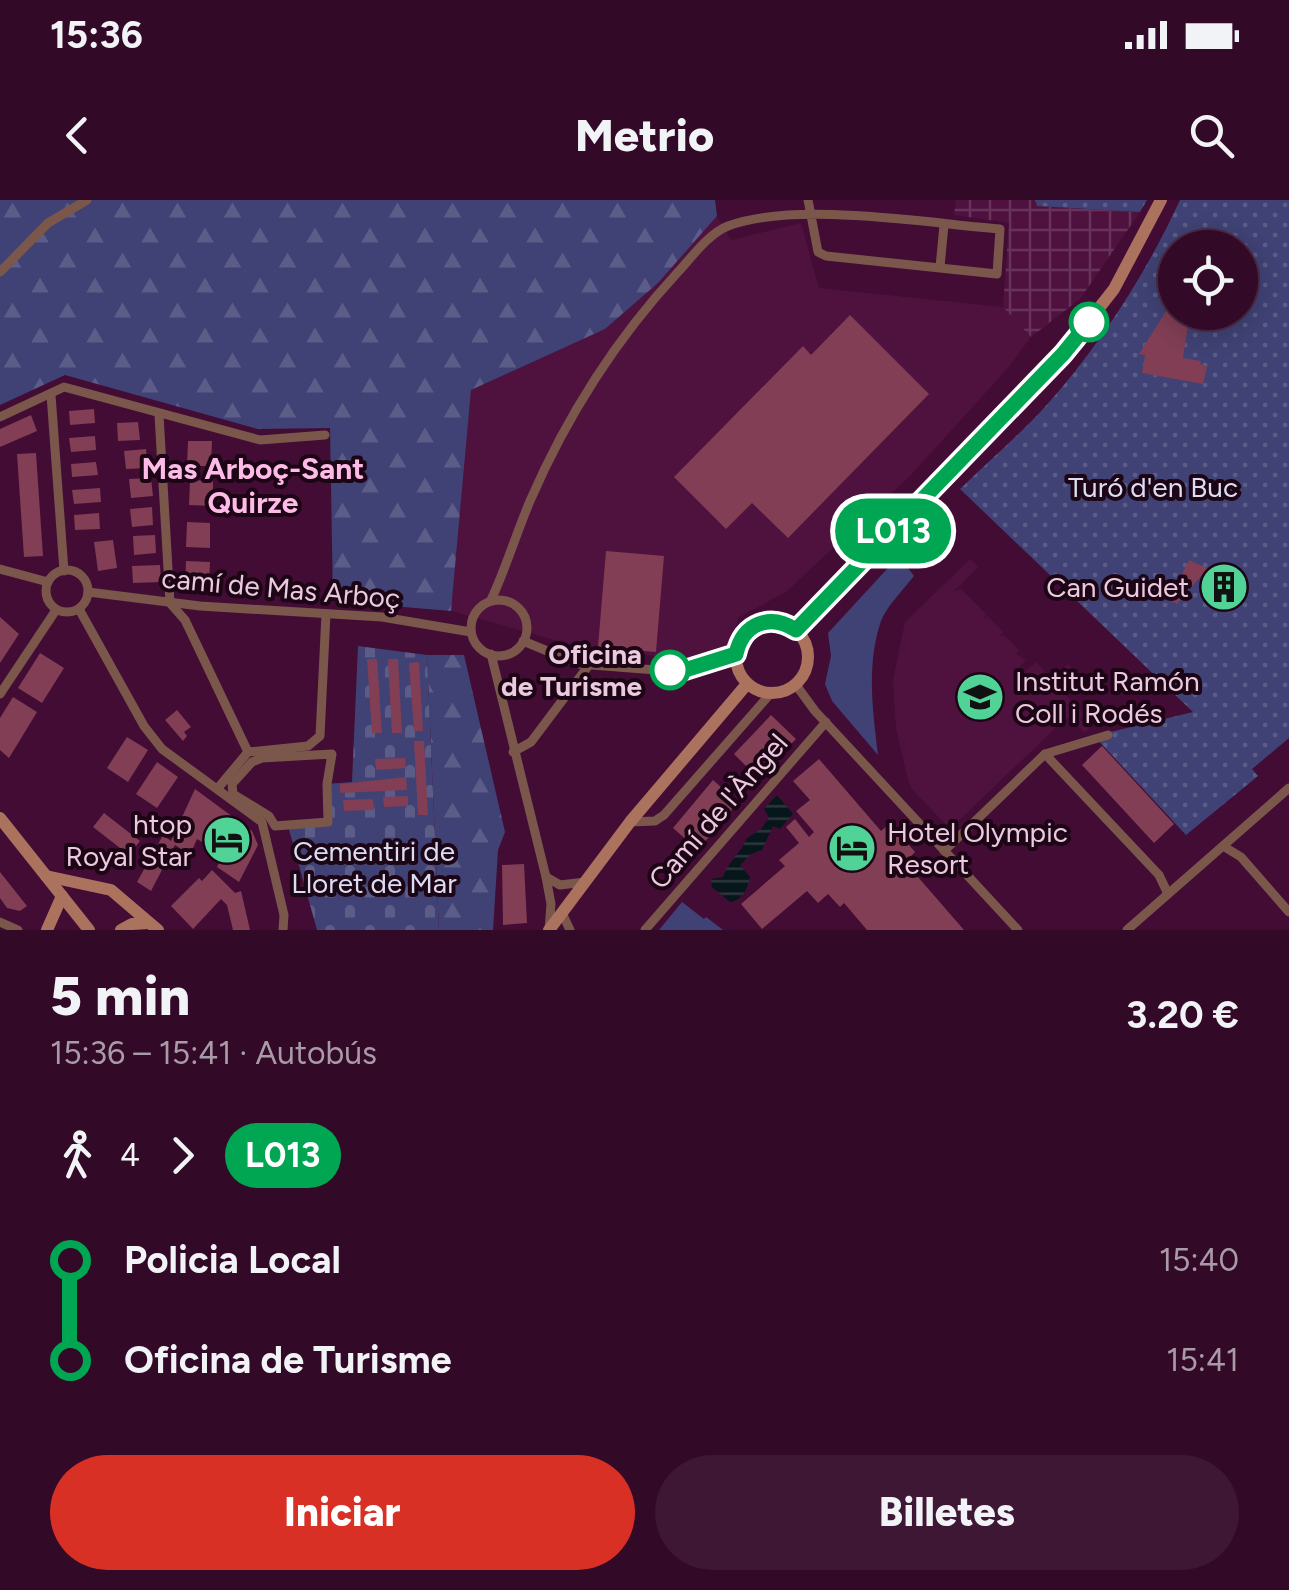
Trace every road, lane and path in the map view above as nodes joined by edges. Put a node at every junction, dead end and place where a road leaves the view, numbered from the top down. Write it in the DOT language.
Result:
graph roads {
  1 [pos="87,200"];
  2 [pos="808,200"];
  3 [pos="1160,200"];
  4 [pos="810,214"];
  5 [pos="944,224"];
  6 [pos="940,267"];
  7 [pos="0,272"];
  8 [pos="51,395"];
  9 [pos="159,415"];
  10 [pos="0,416"];
  11 [pos="325,435"];
  12 [pos="0,569"];
  13 [pos="64,570"];
  14 [pos="48,582"];
  15 [pos="88,592"];
  16 [pos="492,600"];
  17 [pos="170,602"];
  18 [pos="78,609"];
  19 [pos="56,610"];
  20 [pos="326,614"];
  21 [pos="796,630"];
  22 [pos="471,632"];
  23 [pos="523,642"];
  24 [pos="491,654"];
  25 [pos="736,654"];
  26 [pos="590,664"];
  27 [pos="747,684"];
  28 [pos="796,685"];
  29 [pos="0,694"];
  30 [pos="771,694"];
  31 [pos="826,722"];
  32 [pos="1108,735"];
  33 [pos="248,752"];
  34 [pos="514,752"];
  35 [pos="1045,754"];
  36 [pos="218,788"];
  37 [pos="1289,788"];
  38 [pos="0,818"];
  39 [pos="630,822"];
  40 [pos="275,826"];
  41 [pos="1223,846"];
  42 [pos="944,851"];
  43 [pos="46,876"];
  44 [pos="546,877"];
  45 [pos="585,882"];
  46 [pos="1168,894"];
  47 [pos="62,896"];
  48 [pos="126,902"];
  49 [pos="1289,912"];
  50 [pos="562,913"];
  51 [pos="0,922"];
  52 [pos="154,926"];
  53 [pos="122,928"];
  54 [pos="46,929"];
  55 [pos="18,930"];
  56 [pos="89,930"];
  57 [pos="283,930"];
  58 [pos="549,930"];
  59 [pos="570,930"];
  60 [pos="646,930"];
  61 [pos="1018,930"];
  62 [pos="1127,930"];
  1 -- 7 [label="street"];
  2 -- 4 [label="street"];
  3 -- 21 [label="main road"];
  4 -- 5 [label="street"];
  4 -- 6 [label="street"];
  4 -- 16 [label="street"];
  5 -- 6 [label="street"];
  5 -- 6 [label="street"];
  8 -- 9 [label="street"];
  8 -- 10 [label="street"];
  8 -- 13 [label="street"];
  9 -- 11 [label="street"];
  9 -- 17 [label="street"];
  12 -- 14 [label="street"];
  13 -- 14 [label="street"];
  13 -- 15 [label="street"];
  14 -- 19 [label="street"];
  15 -- 17 [label="street, camí de Mas Arboç"];
  15 -- 18 [label="street"];
  16 -- 22 [label="street"];
  16 -- 23 [label="street"];
  17 -- 20 [label="street, camí de Mas Arboç"];
  17 -- 33 [label="street"];
  18 -- 19 [label="street"];
  18 -- 36 [label="street"];
  19 -- 29 [label="street"];
  20 -- 22 [label="street, camí de Mas Arboç"];
  20 -- 33 [label="street"];
  21 -- 25 [label="main road"];
  21 -- 28 [label="main road"];
  22 -- 24 [label="street"];
  23 -- 24 [label="street"];
  23 -- 26 [label="street"];
  24 -- 34 [label="street"];
  25 -- 26 [label="street"];
  25 -- 27 [label="main road"];
  26 -- 34 [label="street"];
  27 -- 30 [label="main road"];
  27 -- 39 [label="main road"];
  28 -- 30 [label="main road"];
  28 -- 31 [label="street"];
  30 -- 39 [label="street"];
  31 -- 42 [label="street"];
  31 -- 60 [label="street, Camí de l'Àngel"];
  32 -- 35 [label="street"];
  33 -- 36 [label="street"];
  34 -- 44 [label="street"];
  35 -- 42 [label="street"];
  35 -- 46 [label="street"];
  36 -- 57 [label="street"];
  37 -- 41 [label="street"];
  38 -- 43 [label="main road"];
  39 -- 45 [label="main road"];
  40 -- 40 [label="street"];
  41 -- 46 [label="street"];
  41 -- 49 [label="street"];
  42 -- 61 [label="street"];
  43 -- 47 [label="main road"];
  43 -- 48 [label="main road"];
  44 -- 45 [label="street"];
  44 -- 58 [label="street"];
  45 -- 50 [label="main road"];
  46 -- 62 [label="street"];
  47 -- 54 [label="main road"];
  47 -- 56 [label="main road"];
  48 -- 52 [label="main road"];
  48 -- 53 [label="main road"];
  50 -- 58 [label="main road"];
  50 -- 59 [label="street"];
  51 -- 55 [label="street"];
  52 -- 53 [label="main road"];
}
